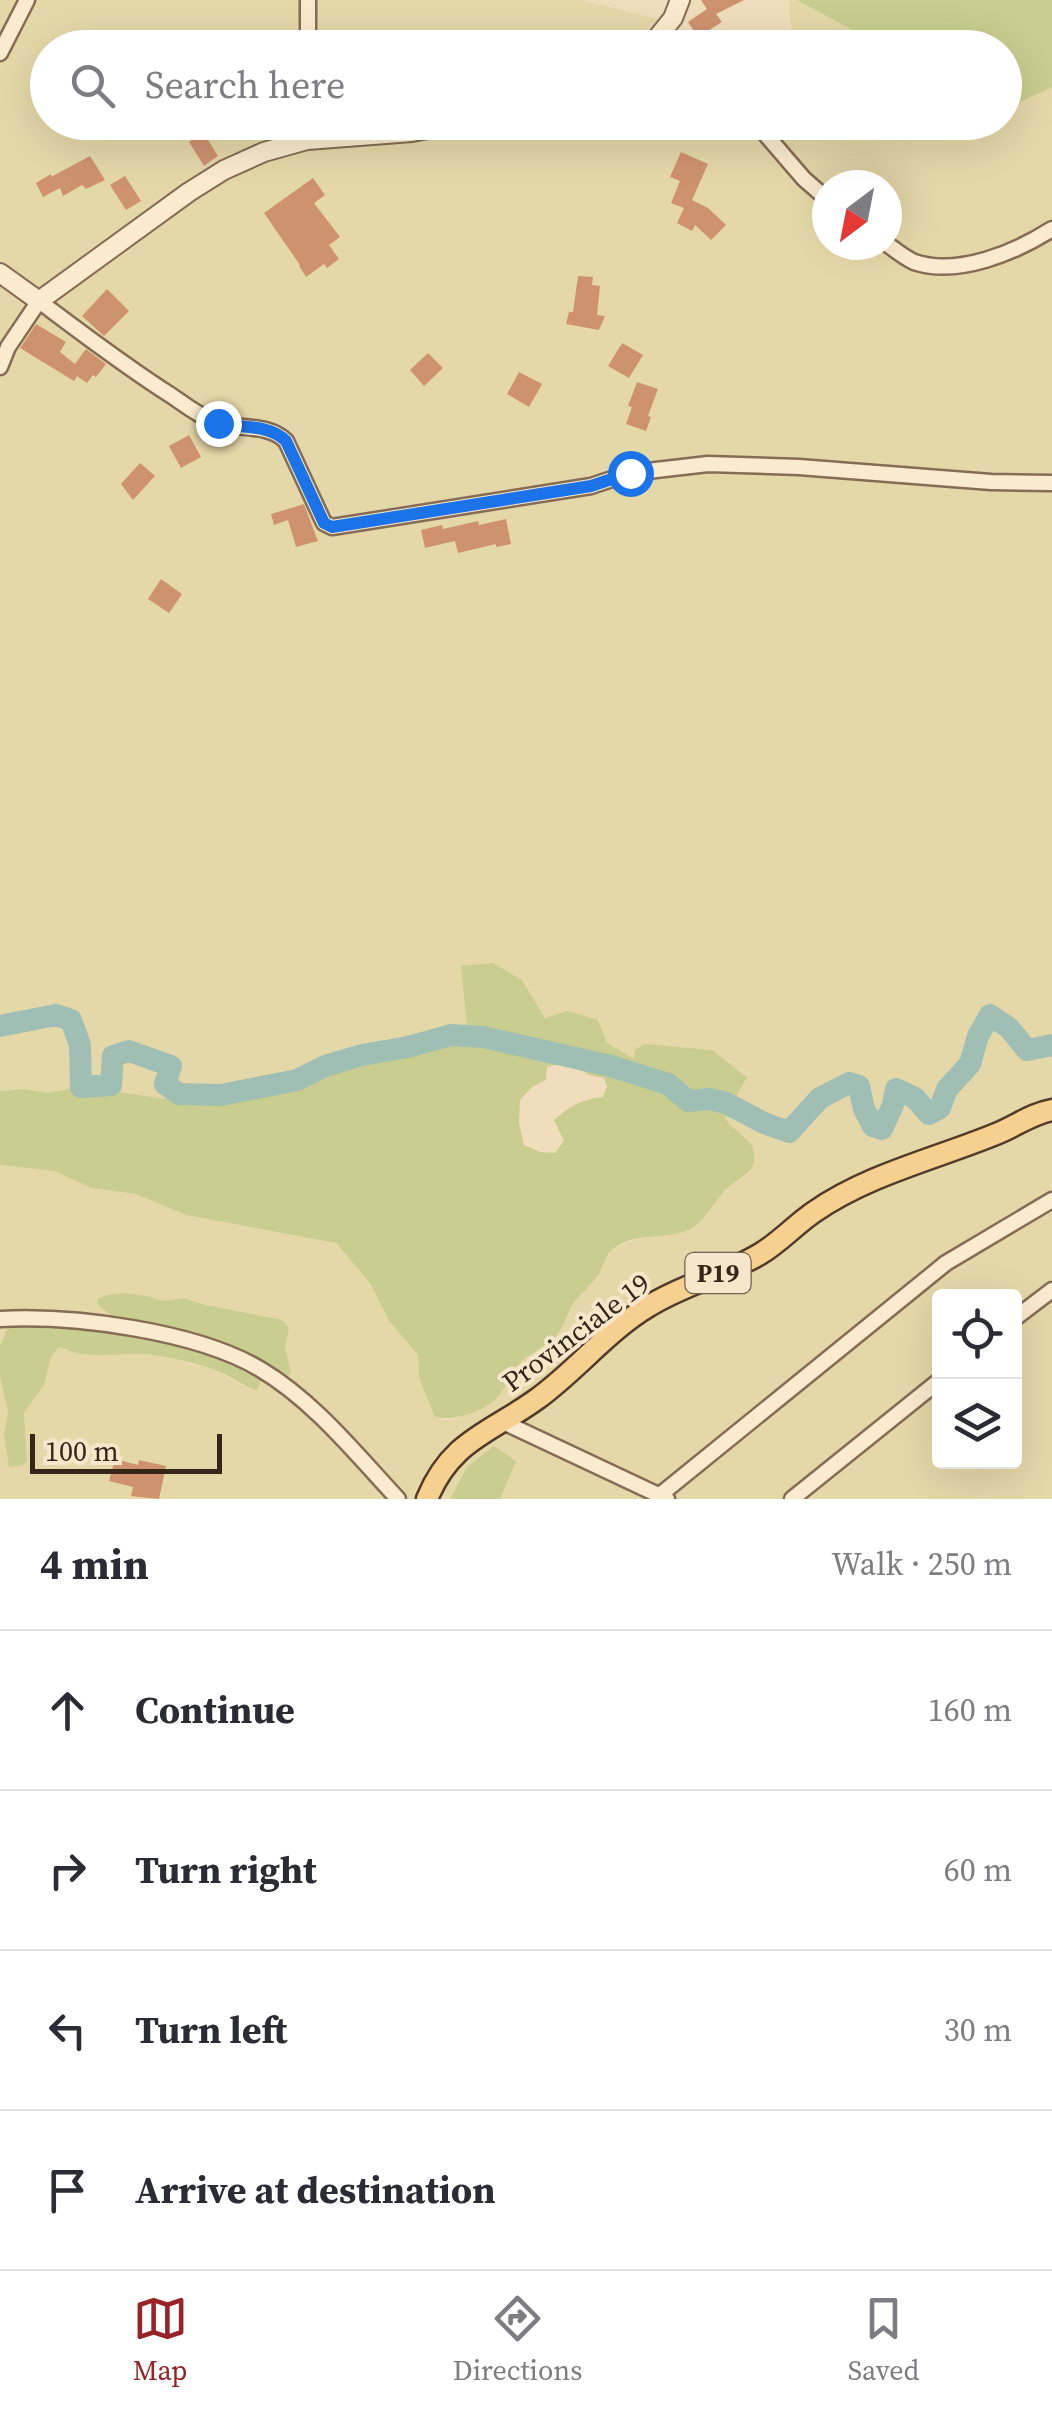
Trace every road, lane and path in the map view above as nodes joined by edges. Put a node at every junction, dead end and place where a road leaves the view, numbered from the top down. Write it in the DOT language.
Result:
graph roads {
  1 [pos="27,0"];
  2 [pos="308,0"];
  3 [pos="680,0"];
  4 [pos="308,30"];
  5 [pos="663,30"];
  6 [pos="0,53"];
  7 [pos="289,140"];
  8 [pos="770,140"];
  9 [pos="812,186"];
  10 [pos="1052,228"];
  11 [pos="902,254"];
  12 [pos="0,273"];
  13 [pos="39,301"];
  14 [pos="0,366"];
  15 [pos="1052,483"];
  16 [pos="1052,1110"];
  17 [pos="1052,1200"];
  18 [pos="1052,1290"];
  19 [pos="1022,1313"];
  20 [pos="0,1319"];
  21 [pos="932,1386"];
  22 [pos="501,1421"];
  23 [pos="663,1497"];
  24 [pos="398,1499"];
  25 [pos="427,1499"];
  26 [pos="792,1499"];
  1 -- 6 [label="street"];
  2 -- 4 [label="street"];
  3 -- 5 [label="street"];
  7 -- 13 [label="street"];
  8 -- 9 [label="street"];
  10 -- 11 [label="street"];
  12 -- 13 [label="street"];
  13 -- 14 [label="street"];
  13 -- 15 [label="street"];
  16 -- 22 [label="main road, Provinciale 19 / P19"];
  17 -- 23 [label="street"];
  18 -- 19 [label="street"];
  20 -- 24 [label="street"];
  21 -- 26 [label="street"];
  22 -- 23 [label="street"];
  22 -- 25 [label="main road, Provinciale 19 / P19"];
}
